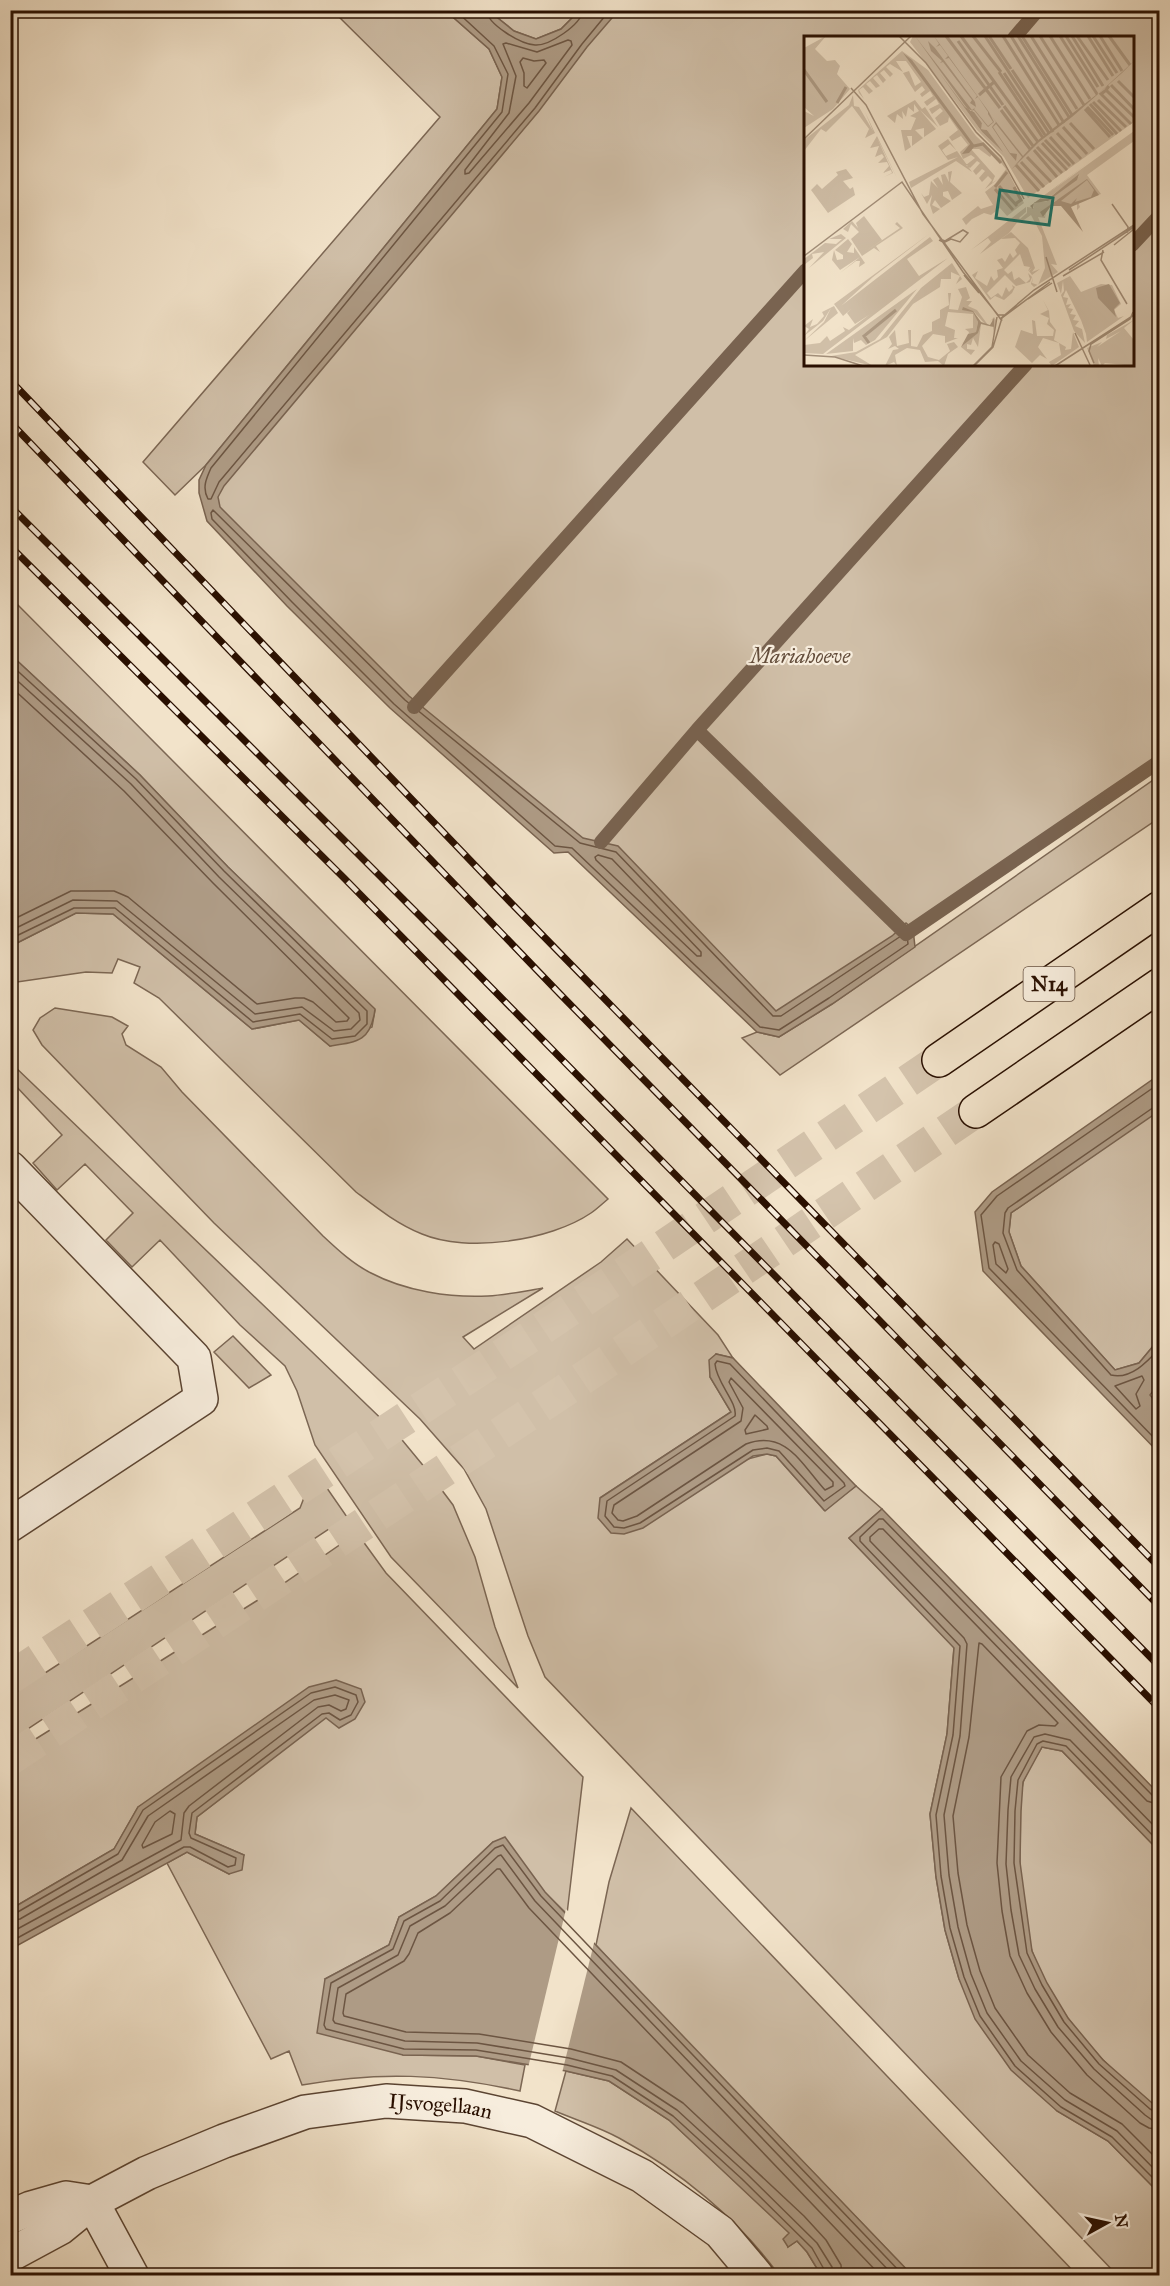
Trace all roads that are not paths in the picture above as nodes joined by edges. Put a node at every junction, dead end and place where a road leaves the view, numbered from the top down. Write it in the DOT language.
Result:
graph roads {
  1 [pos="1160,908"];
  2 [pos="1160,985"];
  3 [pos="939,1059"];
  4 [pos="976,1111"];
  5 [pos="10,1168"];
  6 [pos="10,1525"];
  7 [pos="92,2202"];
  8 [pos="10,2217"];
  9 [pos="10,2255"];
  10 [pos="132,2276"];
  11 [pos="757,2276"];
  1 -- 3 [label="main road, N14"];
  2 -- 4 [label="main road"];
  5 -- 6 [label="street"];
  7 -- 8 [label="street"];
  7 -- 9 [label="street, IJsvogellaan"];
  7 -- 10 [label="street"];
  7 -- 11 [label="street, IJsvogellaan"];
}
